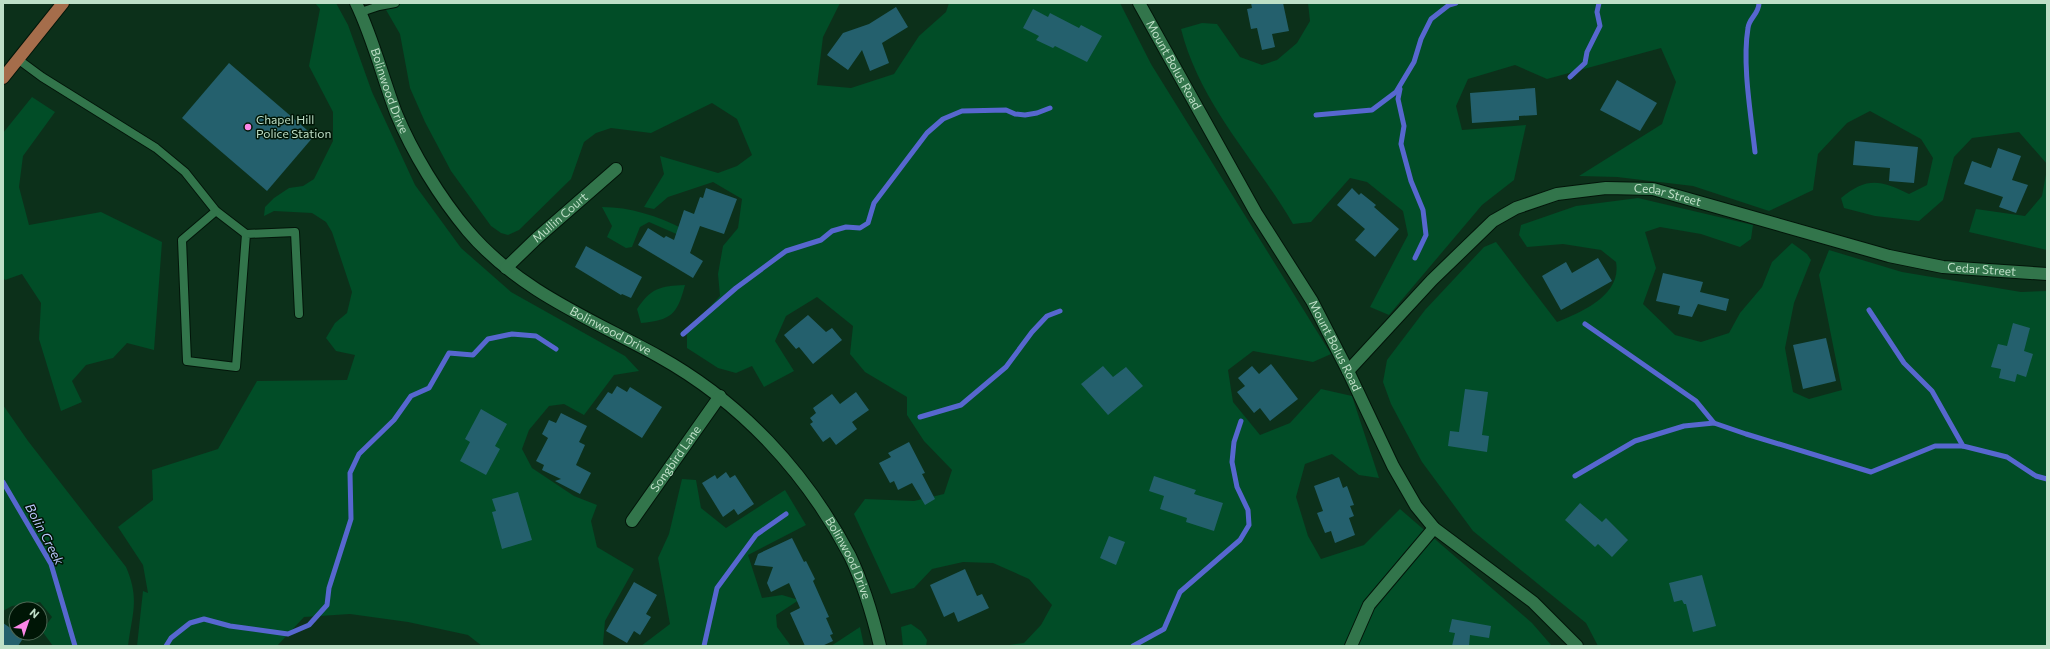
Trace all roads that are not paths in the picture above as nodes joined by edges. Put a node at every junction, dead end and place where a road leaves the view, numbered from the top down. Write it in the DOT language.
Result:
graph roads {
  1 [pos="63,3"];
  2 [pos="395,3"];
  3 [pos="1139,3"];
  4 [pos="358,8"];
  5 [pos="19,60"];
  6 [pos="3,78"];
  7 [pos="616,169"];
  8 [pos="216,211"];
  9 [pos="246,234"];
  10 [pos="506,268"];
  11 [pos="2047,274"];
  12 [pos="299,314"];
  13 [pos="1348,371"];
  14 [pos="720,396"];
  15 [pos="632,521"];
  16 [pos="1434,528"];
  17 [pos="880,646"];
  18 [pos="1351,646"];
  19 [pos="1577,646"];
  1 -- 5 [label="main road"];
  2 -- 4 [label="lane"];
  3 -- 13 [label="street, Mount Bolus Road"];
  4 -- 10 [label="street, Bolinwood Drive"];
  5 -- 6 [label="main road"];
  5 -- 8 [label="lane"];
  7 -- 10 [label="street, Mullin Court"];
  8 -- 9 [label="lane"];
  8 -- 9 [label="lane"];
  9 -- 12 [label="lane"];
  10 -- 14 [label="street, Bolinwood Drive"];
  11 -- 13 [label="street, Cedar Street"];
  13 -- 16 [label="street, Mount Bolus Road"];
  14 -- 15 [label="street, Songbird Lane"];
  14 -- 17 [label="street, Bolinwood Drive"];
  16 -- 18 [label="street"];
  16 -- 19 [label="street, Mount Bolus Road"];
}
